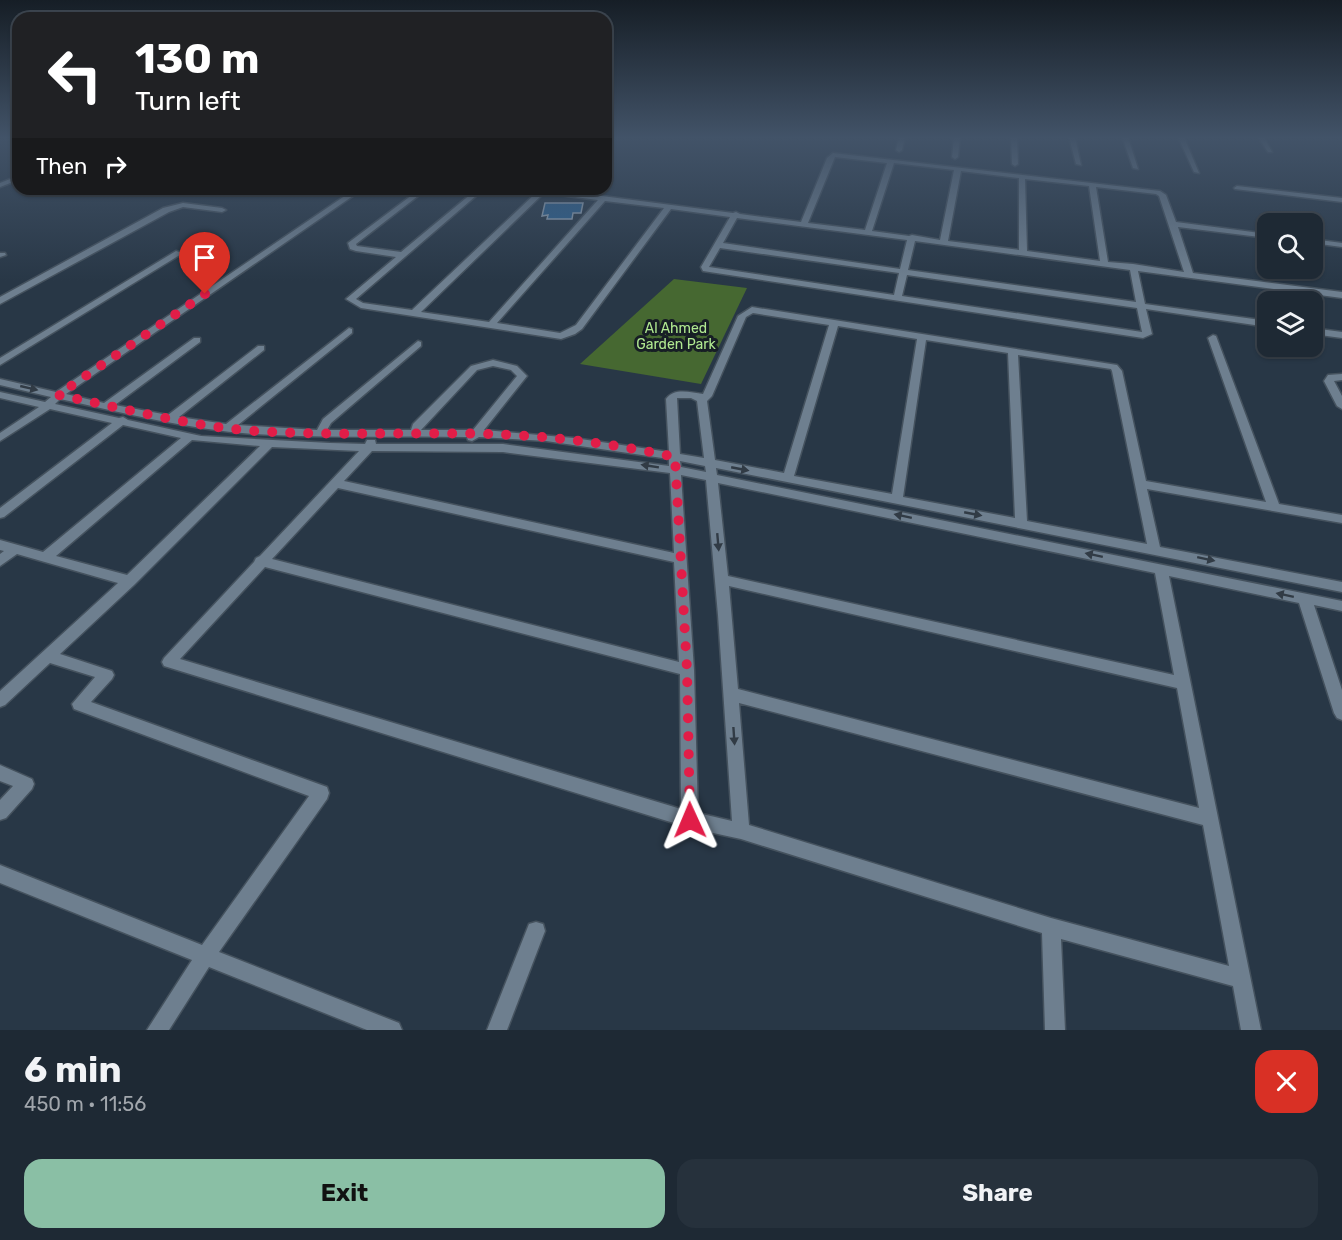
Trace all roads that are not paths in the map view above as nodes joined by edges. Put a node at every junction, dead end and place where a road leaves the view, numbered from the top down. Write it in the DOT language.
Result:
graph roads {
  1 [pos="820,185"];
  2 [pos="883,185"];
  3 [pos="955,185"];
  4 [pos="1022,185"];
  5 [pos="1092,185"];
  6 [pos="1101,185"];
  7 [pos="1237,188"];
  8 [pos="351,195"];
  9 [pos="416,195"];
  10 [pos="474,195"];
  11 [pos="538,195"];
  12 [pos="580,195"];
  13 [pos="603,198"];
  14 [pos="1342,201"];
  15 [pos="670,206"];
  16 [pos="222,210"];
  17 [pos="736,214"];
  18 [pos="804,223"];
  19 [pos="1173,224"];
  20 [pos="868,231"];
  21 [pos="1257,235"];
  22 [pos="912,237"];
  23 [pos="944,241"];
  24 [pos="1323,242"];
  25 [pos="718,245"];
  26 [pos="1342,245"];
  27 [pos="1023,252"];
  28 [pos="179,253"];
  29 [pos="402,255"];
  30 [pos="1104,263"];
  31 [pos="1133,266"];
  32 [pos="903,272"];
  33 [pos="1189,274"];
  34 [pos="1342,295"];
  35 [pos="897,298"];
  36 [pos="0,301"];
  37 [pos="1140,306"];
  38 [pos="414,313"];
  39 [pos="1257,322"];
  40 [pos="834,323"];
  41 [pos="490,326"];
  42 [pos="349,331"];
  43 [pos="1323,332"];
  44 [pos="1342,335"];
  45 [pos="922,336"];
  46 [pos="1213,338"];
  47 [pos="197,340"];
  48 [pos="418,344"];
  49 [pos="261,348"];
  50 [pos="1012,350"];
  51 [pos="0,362"];
  52 [pos="1342,377"];
  53 [pos="0,381"];
  54 [pos="0,395"];
  55 [pos="58,395"];
  56 [pos="702,400"];
  57 [pos="108,405"];
  58 [pos="47,406"];
  59 [pos="1342,406"];
  60 [pos="135,410"];
  61 [pos="170,419"];
  62 [pos="120,422"];
  63 [pos="228,428"];
  64 [pos="320,434"];
  65 [pos="415,434"];
  66 [pos="474,434"];
  67 [pos="189,437"];
  68 [pos="0,438"];
  69 [pos="371,441"];
  70 [pos="268,445"];
  71 [pos="470,447"];
  72 [pos="675,463"];
  73 [pos="712,470"];
  74 [pos="788,478"];
  75 [pos="334,483"];
  76 [pos="1141,484"];
  77 [pos="897,499"];
  78 [pos="1274,507"];
  79 [pos="0,514"];
  80 [pos="1342,519"];
  81 [pos="1022,523"];
  82 [pos="0,545"];
  83 [pos="1134,545"];
  84 [pos="15,549"];
  85 [pos="1154,549"];
  86 [pos="1175,553"];
  87 [pos="45,558"];
  88 [pos="680,559"];
  89 [pos="0,561"];
  90 [pos="260,561"];
  91 [pos="1138,564"];
  92 [pos="1161,569"];
  93 [pos="1179,572"];
  94 [pos="721,579"];
  95 [pos="129,582"];
  96 [pos="1342,587"];
  97 [pos="1305,599"];
  98 [pos="1342,606"];
  99 [pos="48,656"];
  100 [pos="687,670"];
  101 [pos="1183,683"];
  102 [pos="731,694"];
  103 [pos="0,700"];
  104 [pos="1342,712"];
  105 [pos="0,773"];
  106 [pos="0,812"];
  107 [pos="1210,819"];
  108 [pos="690,820"];
  109 [pos="741,831"];
  110 [pos="0,874"];
  111 [pos="1051,927"];
  112 [pos="536,931"];
  113 [pos="205,956"];
  114 [pos="1241,979"];
  115 [pos="157,1030"];
  116 [pos="392,1030"];
  117 [pos="497,1030"];
  118 [pos="1055,1030"];
  119 [pos="1251,1030"];
  1 -- 18 [label="street"];
  2 -- 20 [label="street"];
  3 -- 23 [label="street"];
  4 -- 27 [label="street"];
  5 -- 30 [label="street"];
  6 -- 19 [label="street"];
  7 -- 14 [label="street"];
  8 -- 55 [label="street"];
  9 -- 29 [label="street"];
  10 -- 29 [label="street"];
  11 -- 38 [label="street"];
  12 -- 13 [label="street"];
  13 -- 15 [label="street"];
  13 -- 41 [label="street"];
  15 -- 17 [label="street"];
  15 -- 41 [label="street"];
  16 -- 36 [label="street"];
  17 -- 18 [label="street"];
  17 -- 25 [label="street"];
  18 -- 20 [label="street"];
  19 -- 21 [label="street"];
  19 -- 33 [label="street"];
  20 -- 22 [label="street"];
  22 -- 23 [label="street"];
  22 -- 32 [label="street"];
  23 -- 27 [label="street"];
  24 -- 26 [label="street"];
  25 -- 32 [label="street"];
  25 -- 35 [label="street"];
  27 -- 30 [label="street"];
  28 -- 51 [label="street"];
  29 -- 38 [label="street"];
  30 -- 31 [label="street"];
  31 -- 33 [label="street"];
  31 -- 37 [label="street"];
  32 -- 35 [label="street"];
  32 -- 37 [label="street"];
  33 -- 34 [label="street"];
  35 -- 37 [label="street"];
  37 -- 39 [label="street"];
  38 -- 41 [label="street"];
  40 -- 45 [label="street"];
  40 -- 56 [label="street"];
  40 -- 74 [label="street"];
  42 -- 63 [label="street"];
  43 -- 44 [label="street"];
  45 -- 50 [label="street"];
  45 -- 77 [label="street"];
  46 -- 78 [label="street"];
  47 -- 57 [label="street"];
  48 -- 64 [label="street"];
  49 -- 61 [label="street"];
  50 -- 76 [label="street"];
  50 -- 81 [label="street"];
  52 -- 59 [label="street"];
  53 -- 55 [label="street, one-way"];
  54 -- 58 [label="street"];
  55 -- 57 [label="street"];
  55 -- 58 [label="street"];
  56 -- 72 [label="street"];
  56 -- 73 [label="street"];
  57 -- 60 [label="street"];
  58 -- 62 [label="street"];
  58 -- 68 [label="street"];
  60 -- 61 [label="street"];
  60 -- 62 [label="street"];
  61 -- 63 [label="street"];
  62 -- 67 [label="street"];
  62 -- 79 [label="street"];
  63 -- 64 [label="street"];
  64 -- 69 [label="street"];
  65 -- 66 [label="street"];
  65 -- 66 [label="street"];
  65 -- 69 [label="street"];
  66 -- 71 [label="street"];
  66 -- 72 [label="street"];
  67 -- 70 [label="street"];
  67 -- 87 [label="street"];
  69 -- 70 [label="street"];
  69 -- 71 [label="street"];
  69 -- 75 [label="street"];
  70 -- 95 [label="street"];
  72 -- 71 [label="street, one-way"];
  72 -- 73 [label="street"];
  72 -- 88 [label="street"];
  73 -- 74 [label="street, one-way"];
  91 -- 73 [label="street, one-way"];
  73 -- 94 [label="street, one-way"];
  74 -- 77 [label="street"];
  75 -- 88 [label="street"];
  75 -- 90 [label="street"];
  76 -- 78 [label="street"];
  76 -- 85 [label="street"];
  77 -- 81 [label="street, one-way"];
  78 -- 80 [label="street"];
  81 -- 83 [label="street"];
  82 -- 84 [label="street"];
  83 -- 85 [label="street"];
  83 -- 91 [label="street"];
  84 -- 87 [label="street"];
  84 -- 89 [label="street"];
  85 -- 86 [label="street"];
  86 -- 93 [label="street"];
  86 -- 96 [label="street, one-way"];
  87 -- 95 [label="street"];
  88 -- 100 [label="street"];
  90 -- 100 [label="street"];
  90 -- 108 [label="street"];
  91 -- 92 [label="street"];
  92 -- 93 [label="street"];
  92 -- 101 [label="street"];
  97 -- 93 [label="street, one-way"];
  94 -- 101 [label="street"];
  94 -- 102 [label="street"];
  95 -- 99 [label="street"];
  97 -- 98 [label="street"];
  97 -- 104 [label="street"];
  99 -- 103 [label="street"];
  99 -- 113 [label="street"];
  100 -- 108 [label="street"];
  101 -- 107 [label="street"];
  102 -- 107 [label="street"];
  102 -- 109 [label="street, one-way"];
  105 -- 106 [label="street"];
  107 -- 114 [label="street"];
  108 -- 109 [label="street"];
  109 -- 111 [label="street"];
  110 -- 113 [label="street"];
  111 -- 114 [label="street"];
  111 -- 118 [label="street"];
  112 -- 117 [label="street"];
  113 -- 115 [label="street"];
  113 -- 116 [label="street"];
  114 -- 119 [label="street"];
}
